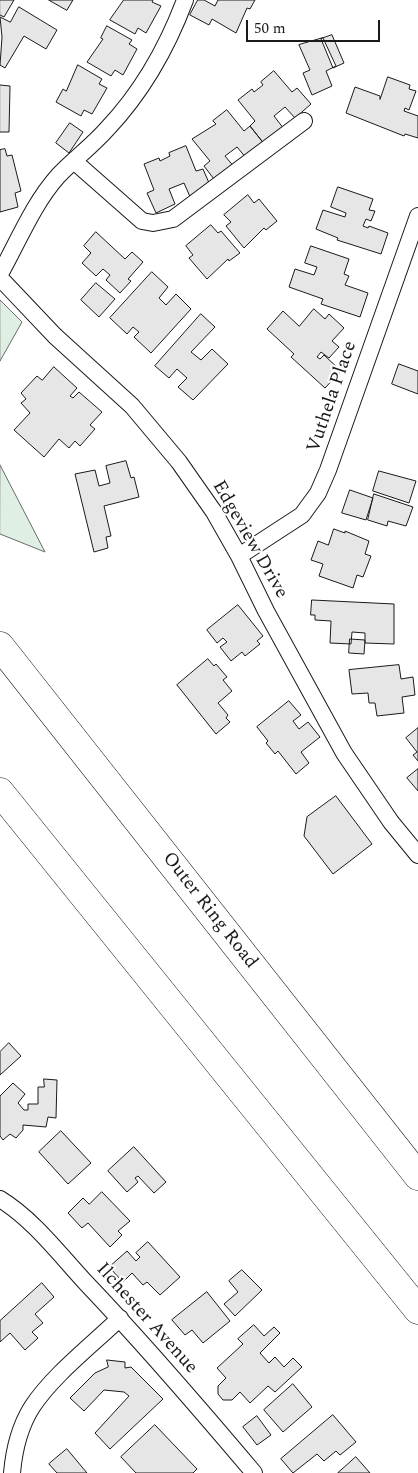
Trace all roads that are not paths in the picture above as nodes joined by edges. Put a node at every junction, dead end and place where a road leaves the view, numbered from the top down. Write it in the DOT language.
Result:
graph roads {
  1 [pos="185,0"];
  2 [pos="304,121"];
  3 [pos="75,162"];
  4 [pos="418,216"];
  5 [pos="0,274"];
  6 [pos="0,278"];
  7 [pos="239,556"];
  8 [pos="0,646"];
  9 [pos="0,792"];
  10 [pos="418,855"];
  11 [pos="418,1176"];
  12 [pos="0,1199"];
  13 [pos="418,1310"];
  14 [pos="120,1318"];
  15 [pos="12,1473"];
  16 [pos="254,1473"];
  1 -- 3 [label="street"];
  2 -- 3 [label="street"];
  3 -- 5 [label="street"];
  4 -- 7 [label="street, Vuthela Place"];
  6 -- 7 [label="street, Edgeview Drive"];
  7 -- 10 [label="street, Edgeview Drive"];
  8 -- 11 [label="highway, Outer Ring Road"];
  9 -- 13 [label="highway"];
  12 -- 14 [label="street, Ilchester Avenue"];
  14 -- 15 [label="street"];
  14 -- 16 [label="street, Ilchester Avenue"];
}
